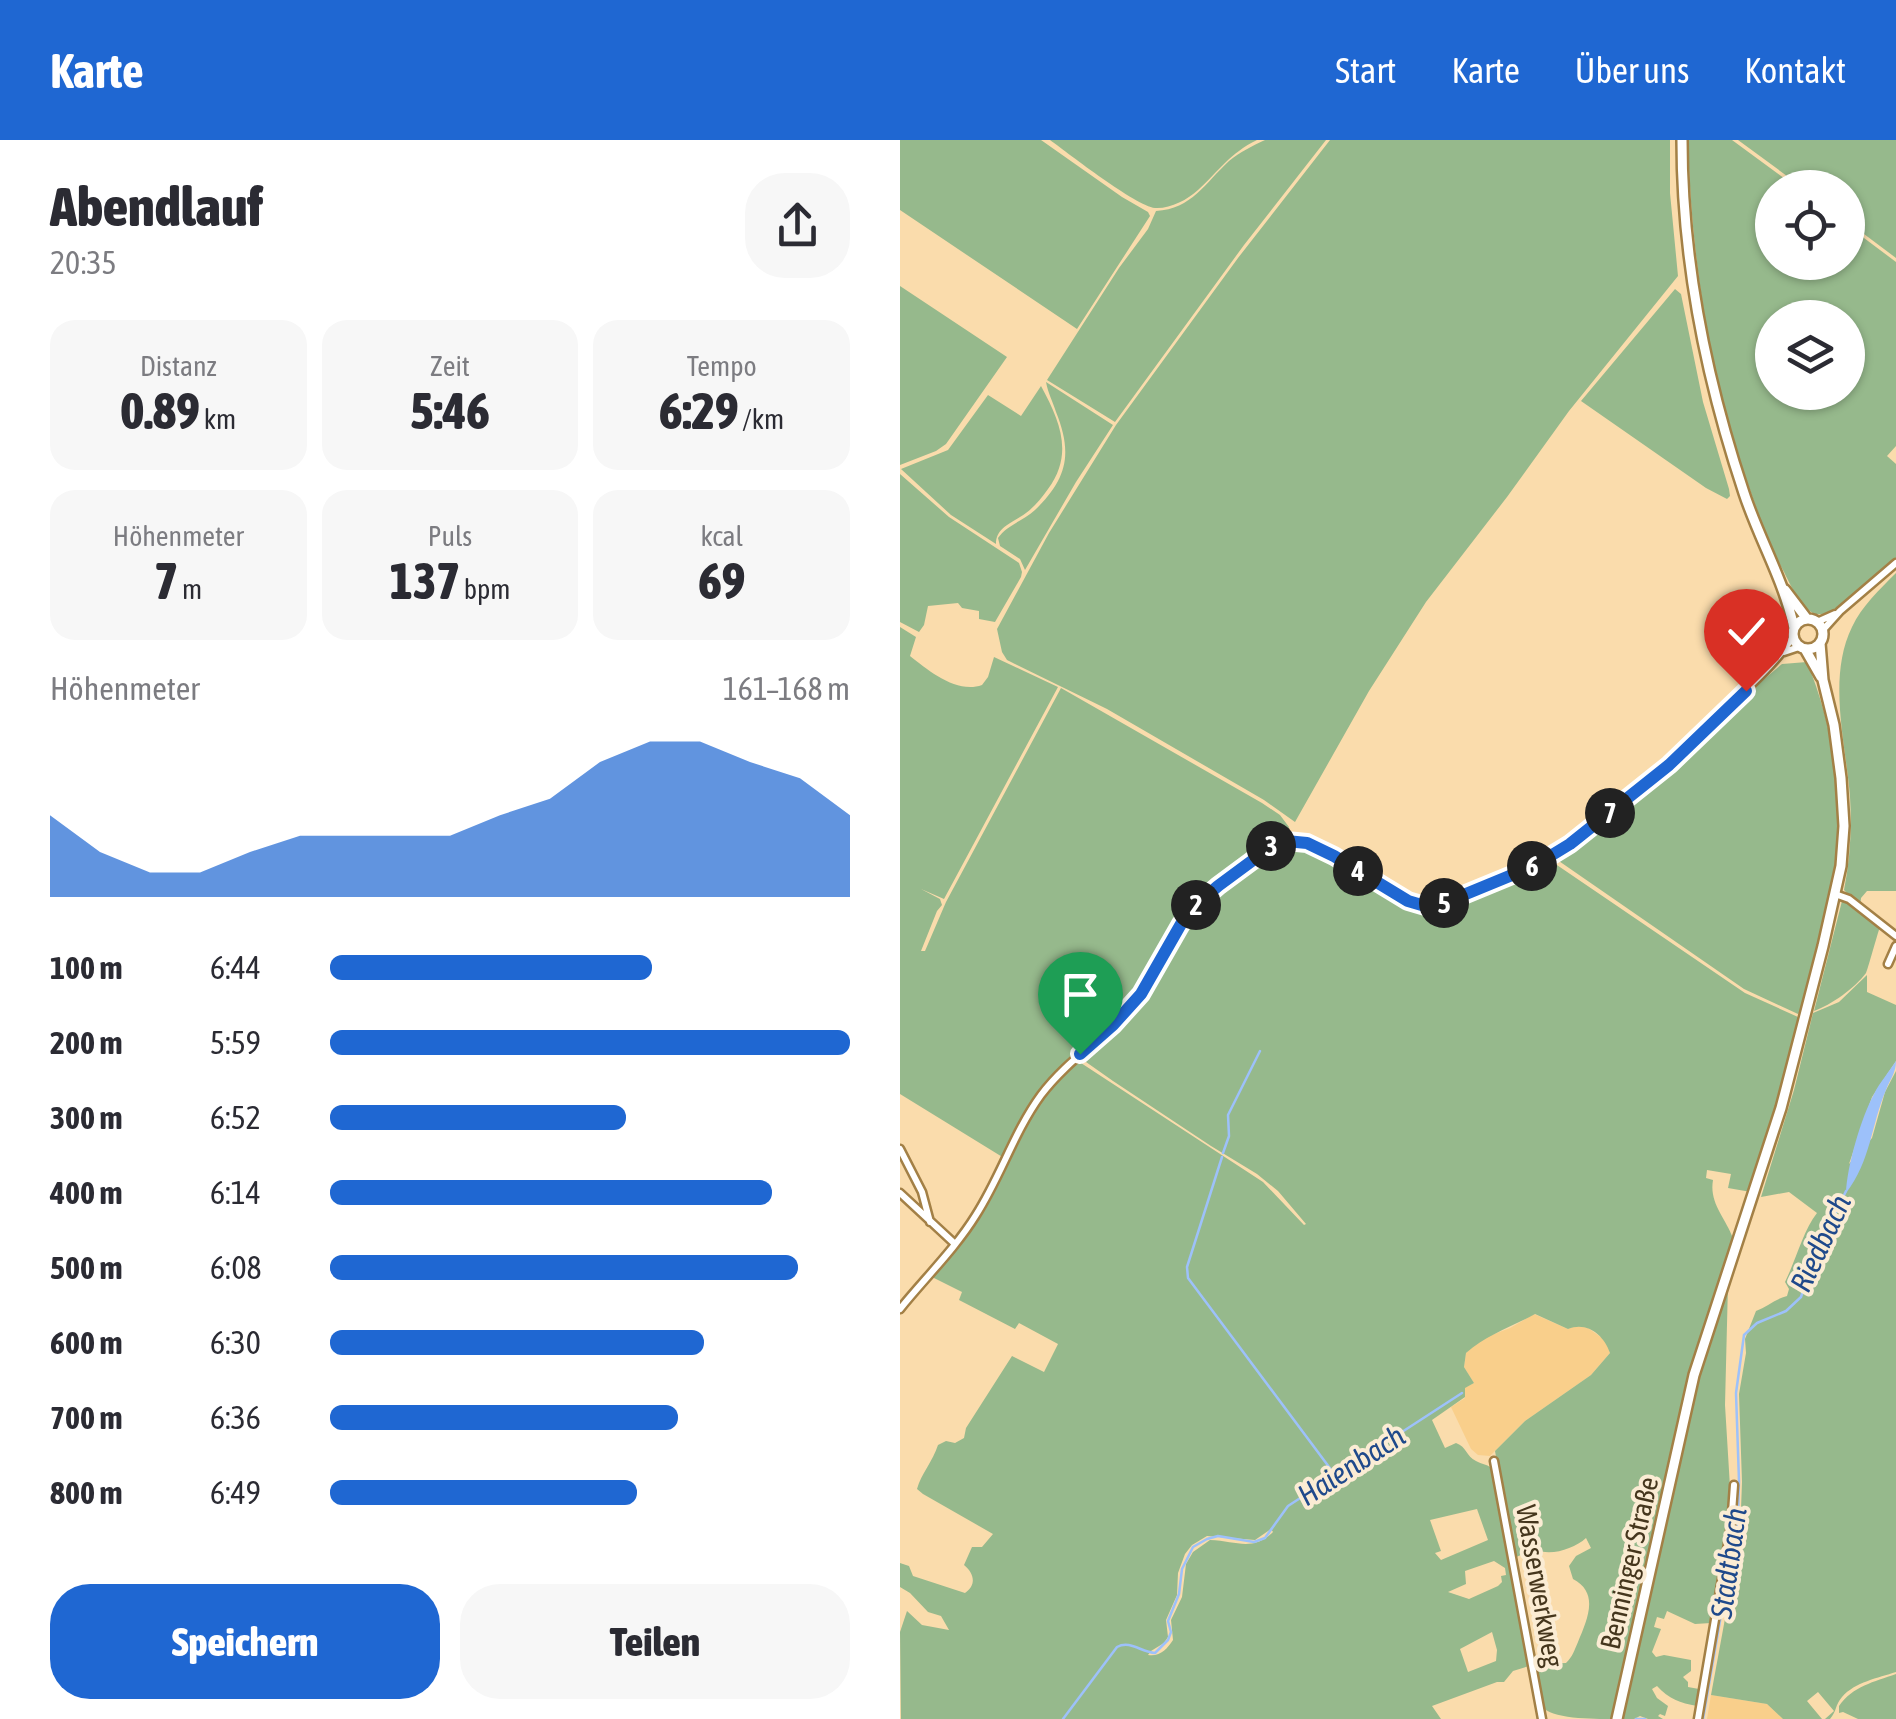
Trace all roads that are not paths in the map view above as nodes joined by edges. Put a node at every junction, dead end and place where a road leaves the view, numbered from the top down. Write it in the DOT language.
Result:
graph roads {
  1 [pos="1682,140"];
  2 [pos="1896,564"];
  3 [pos="1784,588"];
  4 [pos="1815,624"];
  5 [pos="1798,640"];
  6 [pos="1820,643"];
  7 [pos="1823,680"];
  8 [pos="1835,894"];
  9 [pos="1896,936"];
  10 [pos="1896,946"];
  11 [pos="1888,964"];
  12 [pos="900,1148"];
  13 [pos="900,1193"];
  14 [pos="930,1222"];
  15 [pos="955,1244"];
  16 [pos="904,1297"];
  17 [pos="900,1309"];
  18 [pos="1494,1461"];
  19 [pos="1734,1485"];
  20 [pos="1542,1719"];
  21 [pos="1617,1719"];
  22 [pos="1698,1719"];
  1 -- 3 [label="main road"];
  2 -- 4 [label="street"];
  3 -- 4 [label="main road"];
  3 -- 5 [label="main road"];
  4 -- 5 [label="main road"];
  4 -- 6 [label="main road"];
  5 -- 6 [label="main road"];
  5 -- 7 [label="main road"];
  5 -- 15 [label="street"];
  6 -- 7 [label="main road"];
  7 -- 8 [label="main road, Benninger Straße"];
  8 -- 9 [label="street"];
  8 -- 21 [label="main road, Benninger Straße"];
  10 -- 11 [label="street"];
  12 -- 14 [label="street"];
  13 -- 14 [label="street"];
  14 -- 15 [label="street"];
  15 -- 16 [label="street"];
  16 -- 17 [label="street"];
  18 -- 20 [label="street, Wasserwerkweg"];
  19 -- 22 [label="street"];
}
